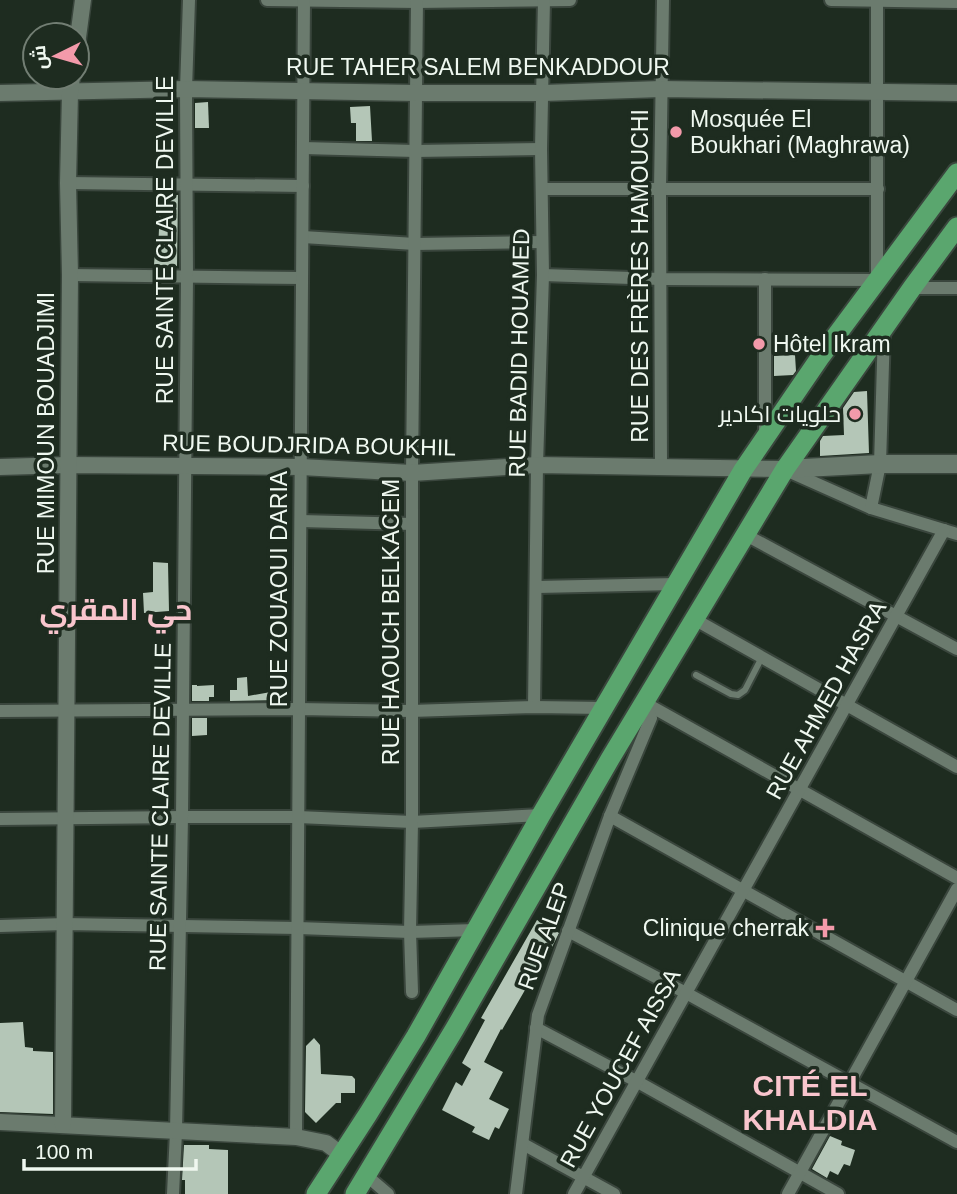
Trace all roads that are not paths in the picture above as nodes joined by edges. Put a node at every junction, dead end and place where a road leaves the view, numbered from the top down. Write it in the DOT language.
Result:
graph roads {
  1 [pos="83,0"];
  2 [pos="189,0"];
  3 [pos="267,0"];
  4 [pos="304,0"];
  5 [pos="544,0"];
  6 [pos="570,0"];
  7 [pos="663,0"];
  8 [pos="831,0"];
  9 [pos="417,1"];
  10 [pos="877,1"];
  11 [pos="957,2"];
  12 [pos="80,21"];
  13 [pos="91,86"];
  14 [pos="186,89"];
  15 [pos="661,89"];
  16 [pos="21,91"];
  17 [pos="71,91"];
  18 [pos="304,91"];
  19 [pos="877,91"];
  20 [pos="0,93"];
  21 [pos="415,93"];
  22 [pos="543,93"];
  23 [pos="957,93"];
  24 [pos="303,148"];
  25 [pos="541,149"];
  26 [pos="415,152"];
  27 [pos="957,173"];
  28 [pos="68,183"];
  29 [pos="187,183"];
  30 [pos="303,186"];
  31 [pos="542,189"];
  32 [pos="660,189"];
  33 [pos="878,190"];
  34 [pos="957,228"];
  35 [pos="303,237"];
  36 [pos="542,242"];
  37 [pos="415,244"];
  38 [pos="70,275"];
  39 [pos="543,275"];
  40 [pos="187,277"];
  41 [pos="302,278"];
  42 [pos="661,279"];
  43 [pos="765,279"];
  44 [pos="877,280"];
  45 [pos="912,288"];
  46 [pos="957,288"];
  47 [pos="884,329"];
  48 [pos="765,438"];
  49 [pos="880,464"];
  50 [pos="957,464"];
  51 [pos="68,465"];
  52 [pos="537,465"];
  53 [pos="185,466"];
  54 [pos="0,467"];
  55 [pos="301,467"];
  56 [pos="661,468"];
  57 [pos="743,470"];
  58 [pos="785,470"];
  59 [pos="412,473"];
  60 [pos="872,508"];
  61 [pos="301,521"];
  62 [pos="412,524"];
  63 [pos="951,532"];
  64 [pos="746,535"];
  65 [pos="676,584"];
  66 [pos="537,587"];
  67 [pos="897,616"];
  68 [pos="694,619"];
  69 [pos="957,649"];
  70 [pos="762,657"];
  71 [pos="696,675"];
  72 [pos="645,702"];
  73 [pos="847,705"];
  74 [pos="534,707"];
  75 [pos="604,708"];
  76 [pos="299,709"];
  77 [pos="66,710"];
  78 [pos="183,710"];
  79 [pos="0,711"];
  80 [pos="411,711"];
  81 [pos="957,767"];
  82 [pos="800,789"];
  83 [pos="541,815"];
  84 [pos="610,816"];
  85 [pos="182,817"];
  86 [pos="298,817"];
  87 [pos="65,818"];
  88 [pos="0,819"];
  89 [pos="412,822"];
  90 [pos="957,878"];
  91 [pos="957,889"];
  92 [pos="744,890"];
  93 [pos="65,924"];
  94 [pos="0,926"];
  95 [pos="180,926"];
  96 [pos="298,928"];
  97 [pos="477,930"];
  98 [pos="568,931"];
  99 [pos="410,932"];
  100 [pos="906,981"];
  101 [pos="412,992"];
  102 [pos="686,993"];
  103 [pos="957,1010"];
  104 [pos="536,1028"];
  105 [pos="636,1081"];
  106 [pos="849,1084"];
  107 [pos="0,1122"];
  108 [pos="63,1125"];
  109 [pos="176,1132"];
  110 [pos="296,1137"];
  111 [pos="957,1142"];
  112 [pos="523,1144"];
  113 [pos="342,1155"];
  114 [pos="800,1173"];
  115 [pos="367,1176"];
  116 [pos="584,1177"];
  117 [pos="173,1194"];
  118 [pos="316,1194"];
  119 [pos="355,1194"];
  120 [pos="388,1194"];
  121 [pos="516,1194"];
  122 [pos="574,1194"];
  123 [pos="614,1194"];
  124 [pos="788,1194"];
  125 [pos="838,1194"];
  1 -- 12 [label="street"];
  2 -- 14 [label="street, RUE SAINTE CLAIRE DEVILLE"];
  3 -- 4 [label="street"];
  4 -- 9 [label="street"];
  4 -- 18 [label="street, RUE ZOUAOUI DARIA"];
  5 -- 6 [label="street"];
  5 -- 9 [label="street"];
  5 -- 22 [label="street, RUE BADID HOUAMED"];
  7 -- 15 [label="street, RUE DES FRÈRES HAMOUCHI"];
  8 -- 10 [label="street"];
  9 -- 21 [label="street, RUE HAOUCH BELKACEM"];
  10 -- 11 [label="street"];
  10 -- 19 [label="street"];
  13 -- 14 [label="street, RUE TAHER SALEM BENKADDOUR"];
  14 -- 18 [label="street, RUE TAHER SALEM BENKADDOUR"];
  14 -- 29 [label="street, RUE SAINTE CLAIRE DEVILLE"];
  15 -- 19 [label="street, RUE TAHER SALEM BENKADDOUR"];
  15 -- 22 [label="street, RUE TAHER SALEM BENKADDOUR"];
  15 -- 32 [label="street, RUE DES FRÈRES HAMOUCHI"];
  16 -- 20 [label="street, RUE TAHER SALEM BENKADDOUR"];
  17 -- 28 [label="street, RUE MIMOUN BOUADJIMI"];
  18 -- 21 [label="street, RUE TAHER SALEM BENKADDOUR"];
  18 -- 24 [label="street, RUE ZOUAOUI DARIA"];
  19 -- 23 [label="street, RUE TAHER SALEM BENKADDOUR"];
  19 -- 33 [label="street"];
  21 -- 22 [label="street, RUE TAHER SALEM BENKADDOUR"];
  21 -- 26 [label="street, RUE HAOUCH BELKACEM"];
  22 -- 25 [label="street, RUE BADID HOUAMED"];
  24 -- 26 [label="street"];
  24 -- 30 [label="street, RUE ZOUAOUI DARIA"];
  25 -- 26 [label="street"];
  25 -- 31 [label="street, RUE BADID HOUAMED"];
  26 -- 37 [label="street, RUE HAOUCH BELKACEM"];
  27 -- 44 [label="main road"];
  28 -- 29 [label="street"];
  28 -- 38 [label="street, RUE MIMOUN BOUADJIMI"];
  29 -- 30 [label="street"];
  29 -- 40 [label="street, RUE SAINTE CLAIRE DEVILLE"];
  30 -- 35 [label="street, RUE ZOUAOUI DARIA"];
  31 -- 32 [label="street"];
  31 -- 36 [label="street, RUE BADID HOUAMED"];
  32 -- 33 [label="street"];
  32 -- 42 [label="street, RUE DES FRÈRES HAMOUCHI"];
  33 -- 44 [label="street"];
  34 -- 45 [label="main road"];
  35 -- 37 [label="street"];
  35 -- 41 [label="street, RUE ZOUAOUI DARIA"];
  36 -- 37 [label="street"];
  36 -- 39 [label="street, RUE BADID HOUAMED"];
  37 -- 59 [label="street, RUE HAOUCH BELKACEM"];
  38 -- 40 [label="street"];
  38 -- 51 [label="street, RUE MIMOUN BOUADJIMI"];
  39 -- 42 [label="street"];
  39 -- 52 [label="street, RUE BADID HOUAMED"];
  40 -- 41 [label="street"];
  40 -- 53 [label="street, RUE SAINTE CLAIRE DEVILLE"];
  41 -- 55 [label="street, RUE ZOUAOUI DARIA"];
  42 -- 43 [label="street"];
  42 -- 56 [label="street, RUE DES FRÈRES HAMOUCHI"];
  43 -- 44 [label="street"];
  43 -- 48 [label="street"];
  44 -- 48 [label="main road"];
  45 -- 46 [label="street"];
  45 -- 47 [label="main road"];
  47 -- 49 [label="street"];
  47 -- 58 [label="main road"];
  48 -- 57 [label="main road"];
  49 -- 50 [label="main road"];
  49 -- 58 [label="main road"];
  49 -- 60 [label="street"];
  51 -- 53 [label="street, RUE BOUDJRIDA BOUKHIL"];
  51 -- 54 [label="street, RUE BOUDJRIDA BOUKHIL"];
  51 -- 77 [label="street, RUE MIMOUN BOUADJIMI"];
  52 -- 56 [label="street, RUE BOUDJRIDA BOUKHIL"];
  52 -- 59 [label="street, RUE BOUDJRIDA BOUKHIL"];
  52 -- 66 [label="street, RUE BADID HOUAMED"];
  53 -- 55 [label="street, RUE BOUDJRIDA BOUKHIL"];
  53 -- 78 [label="street, RUE SAINTE CLAIRE DEVILLE"];
  55 -- 59 [label="street, RUE BOUDJRIDA BOUKHIL"];
  55 -- 61 [label="street, RUE ZOUAOUI DARIA"];
  56 -- 57 [label="street, RUE BOUDJRIDA BOUKHIL"];
  57 -- 58 [label="street, RUE BOUDJRIDA BOUKHIL"];
  57 -- 65 [label="main road"];
  58 -- 60 [label="street"];
  58 -- 64 [label="main road"];
  59 -- 62 [label="street, RUE HAOUCH BELKACEM"];
  60 -- 63 [label="street"];
  61 -- 62 [label="street"];
  61 -- 76 [label="street, RUE ZOUAOUI DARIA"];
  62 -- 80 [label="street, RUE HAOUCH BELKACEM"];
  63 -- 67 [label="street, RUE AHMED HASRA"];
  64 -- 67 [label="street"];
  64 -- 68 [label="main road"];
  65 -- 66 [label="street"];
  65 -- 75 [label="main road"];
  66 -- 74 [label="street, RUE BADID HOUAMED"];
  67 -- 69 [label="street"];
  67 -- 73 [label="street, RUE AHMED HASRA"];
  68 -- 70 [label="street"];
  68 -- 72 [label="main road"];
  70 -- 71 [label="lane"];
  70 -- 73 [label="street"];
  72 -- 82 [label="street"];
  72 -- 84 [label="street, RUE ALEP"];
  72 -- 115 [label="main road"];
  73 -- 81 [label="street"];
  73 -- 82 [label="street, RUE AHMED HASRA"];
  74 -- 75 [label="street"];
  74 -- 80 [label="street"];
  75 -- 83 [label="main road"];
  76 -- 78 [label="street"];
  76 -- 80 [label="street"];
  76 -- 86 [label="street, RUE ZOUAOUI DARIA"];
  77 -- 78 [label="street"];
  77 -- 79 [label="street"];
  77 -- 87 [label="street, RUE MIMOUN BOUADJIMI"];
  78 -- 85 [label="street, RUE SAINTE CLAIRE DEVILLE"];
  80 -- 89 [label="street, RUE HAOUCH BELKACEM"];
  82 -- 90 [label="street"];
  82 -- 92 [label="street, RUE AHMED HASRA"];
  83 -- 89 [label="street"];
  83 -- 97 [label="main road"];
  84 -- 92 [label="street"];
  84 -- 98 [label="street, RUE ALEP"];
  85 -- 86 [label="street"];
  85 -- 87 [label="street"];
  85 -- 95 [label="street, RUE SAINTE CLAIRE DEVILLE"];
  86 -- 89 [label="street"];
  86 -- 96 [label="street, RUE ZOUAOUI DARIA"];
  87 -- 88 [label="street"];
  87 -- 93 [label="street, RUE MIMOUN BOUADJIMI"];
  89 -- 99 [label="street, RUE HAOUCH BELKACEM"];
  91 -- 100 [label="street"];
  92 -- 100 [label="street"];
  92 -- 102 [label="street, RUE YOUCEF AISSA"];
  93 -- 94 [label="street"];
  93 -- 95 [label="street"];
  93 -- 108 [label="street, RUE MIMOUN BOUADJIMI"];
  95 -- 96 [label="street"];
  95 -- 109 [label="street, RUE SAINTE CLAIRE DEVILLE"];
  96 -- 99 [label="street"];
  96 -- 110 [label="street, RUE ZOUAOUI DARIA"];
  97 -- 99 [label="street"];
  97 -- 113 [label="main road"];
  98 -- 102 [label="street"];
  98 -- 104 [label="street, RUE ALEP"];
  99 -- 101 [label="street, RUE HAOUCH BELKACEM"];
  100 -- 103 [label="street"];
  100 -- 106 [label="street"];
  102 -- 105 [label="street, RUE YOUCEF AISSA"];
  102 -- 106 [label="street"];
  104 -- 105 [label="street"];
  104 -- 112 [label="street, RUE ALEP"];
  105 -- 114 [label="street"];
  105 -- 116 [label="street, RUE YOUCEF AISSA"];
  106 -- 111 [label="street"];
  106 -- 114 [label="street"];
  107 -- 108 [label="street"];
  108 -- 109 [label="street"];
  109 -- 110 [label="street"];
  109 -- 117 [label="street, RUE SAINTE CLAIRE DEVILLE"];
  110 -- 113 [label="street"];
  112 -- 116 [label="street"];
  112 -- 121 [label="street, RUE ALEP"];
  113 -- 118 [label="main road"];
  114 -- 124 [label="street"];
  114 -- 125 [label="street"];
  115 -- 119 [label="main road"];
  115 -- 120 [label="street"];
  116 -- 122 [label="street, RUE YOUCEF AISSA"];
  116 -- 123 [label="street"];
}
